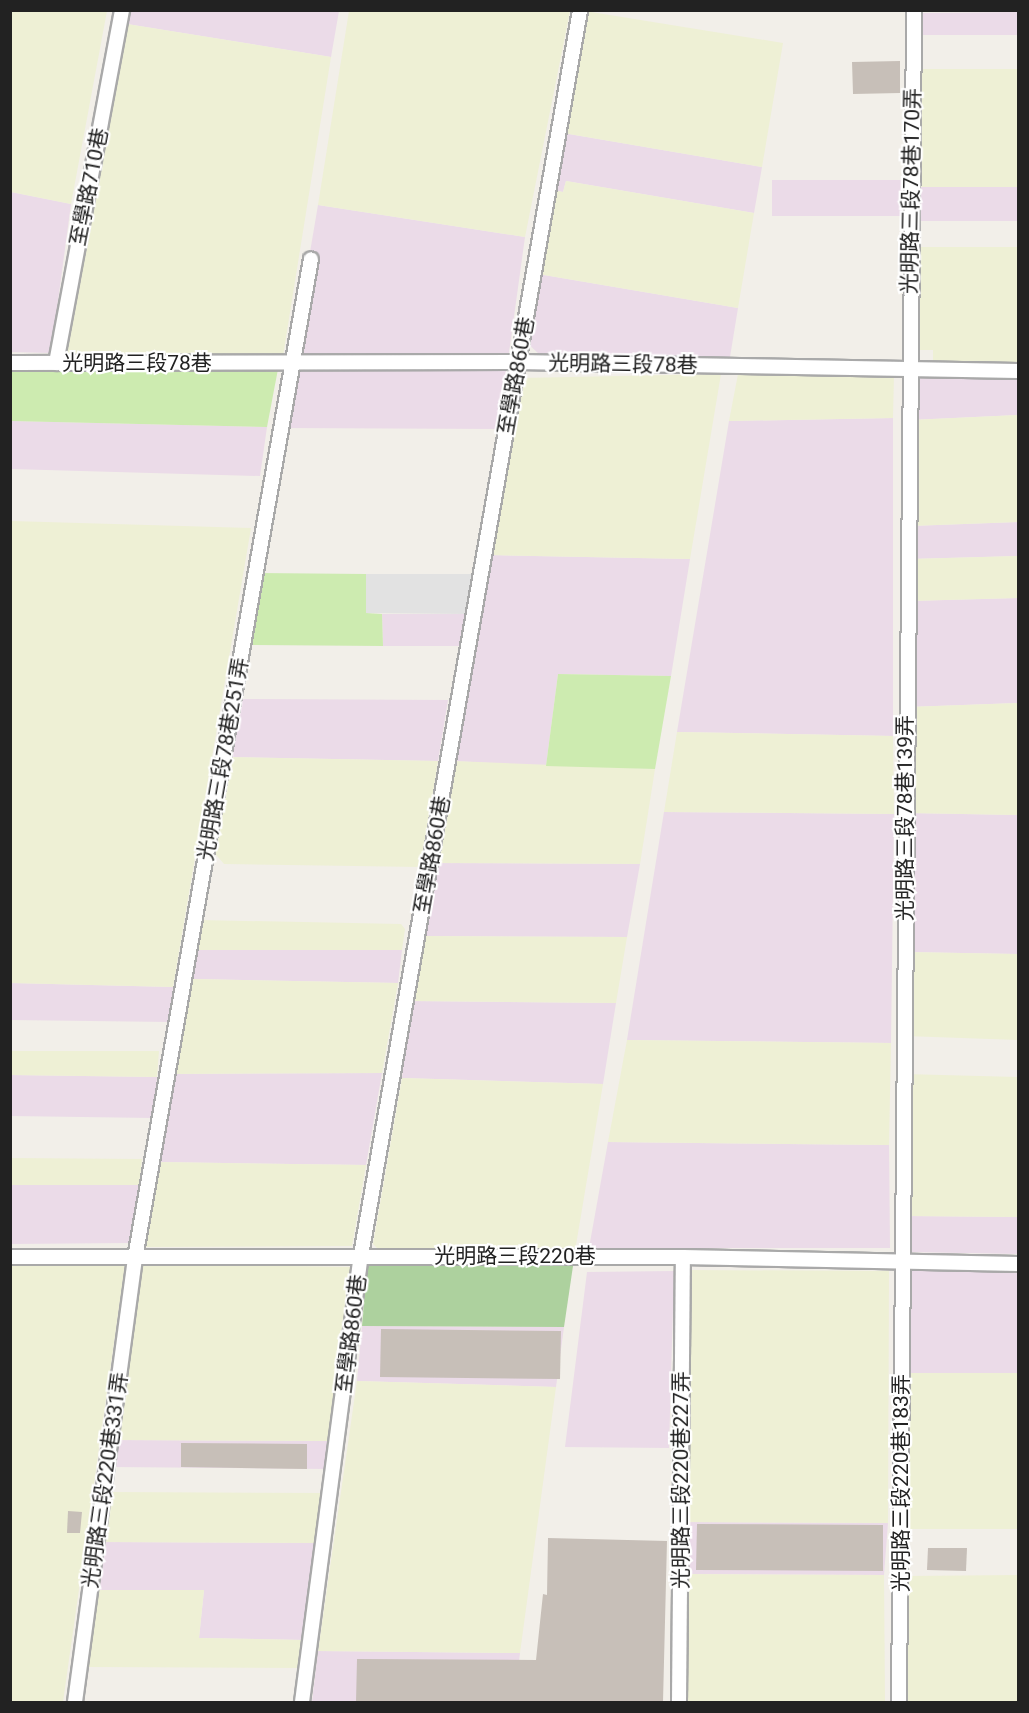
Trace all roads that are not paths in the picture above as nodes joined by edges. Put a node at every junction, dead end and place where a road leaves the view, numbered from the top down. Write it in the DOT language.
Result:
graph roads {
  1 [pos="122,10"];
  2 [pos="580,10"];
  3 [pos="914,10"];
  4 [pos="311,259"];
  5 [pos="518,362"];
  6 [pos="10,363"];
  7 [pos="56,363"];
  8 [pos="293,363"];
  9 [pos="1018,371"];
  10 [pos="908,372"];
  11 [pos="361,1255"];
  12 [pos="10,1257"];
  13 [pos="683,1257"];
  14 [pos="135,1258"];
  15 [pos="903,1264"];
  16 [pos="1018,1264"];
  17 [pos="75,1702"];
  18 [pos="302,1702"];
  19 [pos="680,1702"];
  20 [pos="899,1702"];
  1 -- 7 [label="street, 至學路710巷"];
  2 -- 5 [label="street, 至學路860巷"];
  3 -- 10 [label="street, 光明路三段78巷170弄"];
  4 -- 8 [label="street, 光明路三段78巷251弄"];
  5 -- 8 [label="street, 光明路三段78巷"];
  5 -- 10 [label="street, 光明路三段78巷"];
  5 -- 11 [label="street, 至學路860巷"];
  6 -- 7 [label="street, 光明路三段78巷"];
  7 -- 8 [label="street, 光明路三段78巷"];
  8 -- 14 [label="street, 光明路三段78巷251弄"];
  9 -- 10 [label="street, 光明路三段78巷"];
  10 -- 15 [label="street, 光明路三段78巷139弄"];
  11 -- 13 [label="street, 光明路三段220巷"];
  11 -- 14 [label="street, 光明路三段220巷"];
  11 -- 18 [label="street, 至學路860巷"];
  12 -- 14 [label="street, 光明路三段220巷"];
  13 -- 15 [label="street, 光明路三段220巷"];
  13 -- 19 [label="street, 光明路三段220巷227弄"];
  14 -- 17 [label="street, 光明路三段220巷331弄"];
  15 -- 16 [label="street, 光明路三段220巷"];
  15 -- 20 [label="street, 光明路三段220巷183弄"];
}
